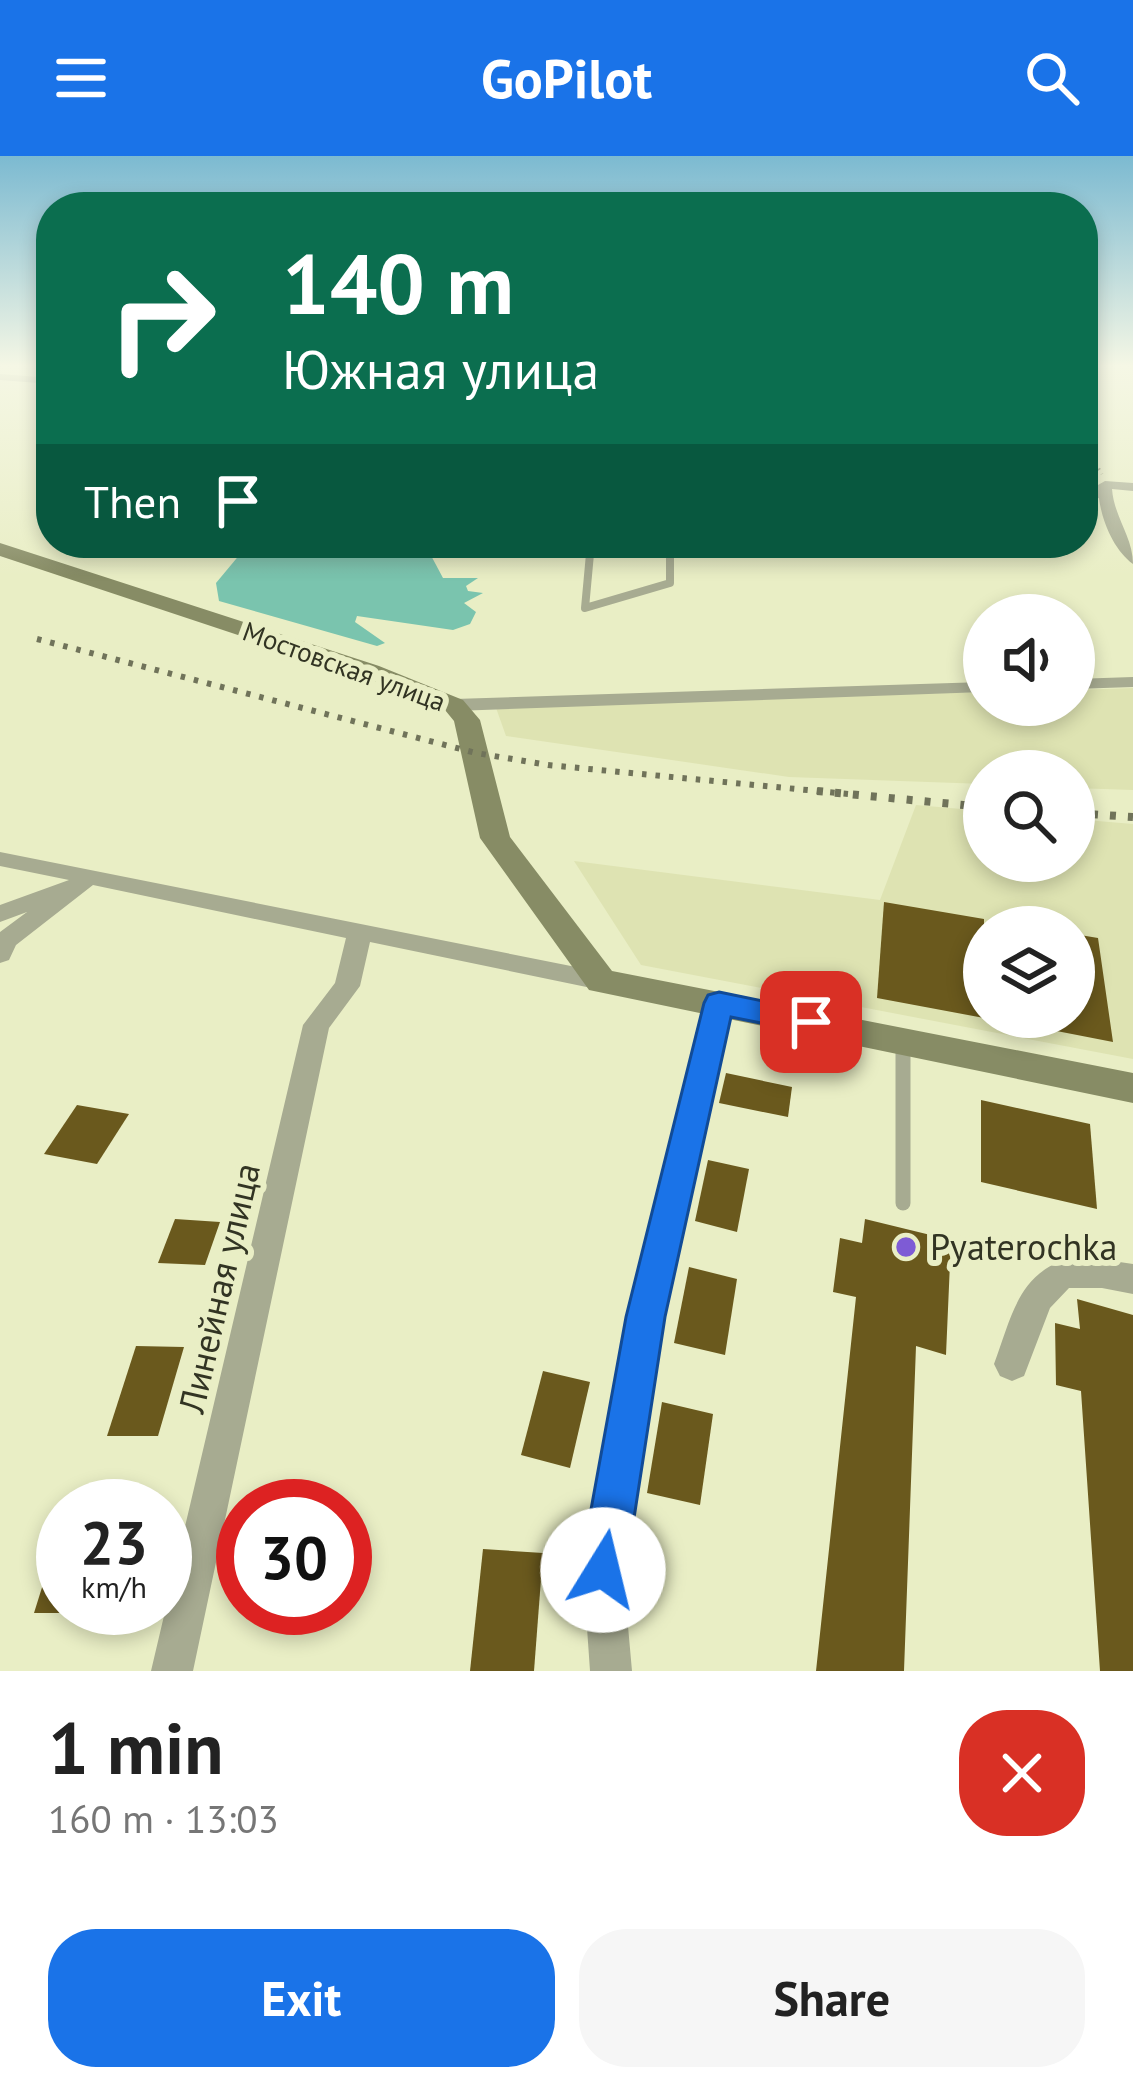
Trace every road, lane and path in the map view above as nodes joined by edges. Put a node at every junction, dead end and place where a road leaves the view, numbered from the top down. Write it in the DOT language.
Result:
graph roads {
  1 [pos="1098,475"];
  2 [pos="1133,487"];
  3 [pos="1098,490"];
  4 [pos="1105,490"];
  5 [pos="0,549"];
  6 [pos="590,558"];
  7 [pos="670,558"];
  8 [pos="1133,560"];
  9 [pos="1133,682"];
  10 [pos="1095,683"];
  11 [pos="963,688"];
  12 [pos="454,705"];
  13 [pos="0,860"];
  14 [pos="88,878"];
  15 [pos="0,914"];
  16 [pos="359,931"];
  17 [pos="0,954"];
  18 [pos="601,981"];
  19 [pos="719,1003"];
  20 [pos="904,1041"];
  21 [pos="1133,1088"];
  22 [pos="903,1203"];
  23 [pos="1133,1279"];
  24 [pos="1012,1364"];
  25 [pos="172,1671"];
  26 [pos="611,1671"];
  1 -- 4 [label="path"];
  2 -- 4 [label="street"];
  3 -- 4 [label="lane"];
  4 -- 8 [label="street"];
  5 -- 12 [label="street, Мостовская улица"];
  6 -- 7 [label="lane"];
  9 -- 10 [label="street"];
  11 -- 12 [label="street"];
  12 -- 18 [label="street, Мостовская улица"];
  13 -- 14 [label="street"];
  14 -- 15 [label="street"];
  14 -- 16 [label="street"];
  14 -- 17 [label="street"];
  16 -- 18 [label="street"];
  16 -- 25 [label="street, Линейная улица"];
  18 -- 19 [label="street"];
  19 -- 20 [label="street"];
  19 -- 26 [label="street"];
  20 -- 21 [label="street"];
  20 -- 22 [label="lane"];
  23 -- 24 [label="street"];
}
